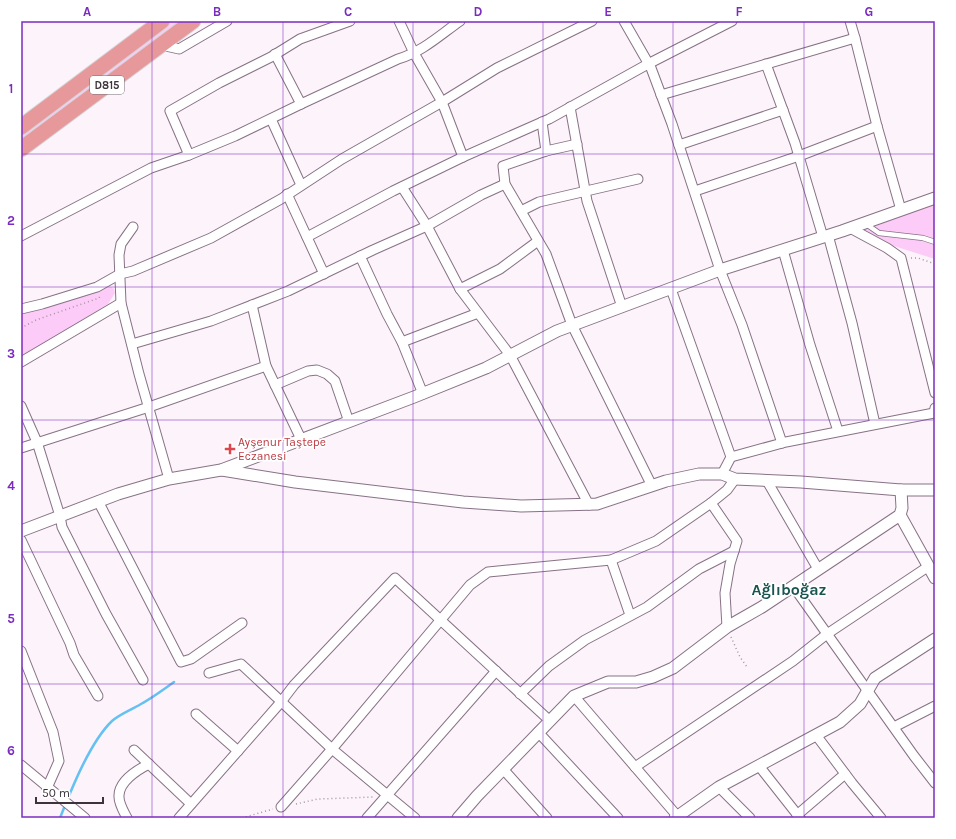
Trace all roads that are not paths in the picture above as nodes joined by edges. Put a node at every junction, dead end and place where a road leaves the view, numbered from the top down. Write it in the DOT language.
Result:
graph roads {
  1 [pos="162,21"];
  2 [pos="193,21"];
  3 [pos="227,21"];
  4 [pos="350,21"];
  5 [pos="399,21"];
  6 [pos="460,21"];
  7 [pos="592,21"];
  8 [pos="624,21"];
  9 [pos="732,21"];
  10 [pos="850,21"];
  11 [pos="855,38"];
  12 [pos="161,45"];
  13 [pos="414,53"];
  14 [pos="275,54"];
  15 [pos="648,64"];
  16 [pos="766,64"];
  17 [pos="661,95"];
  18 [pos="442,102"];
  19 [pos="301,104"];
  20 [pos="570,107"];
  21 [pos="783,110"];
  22 [pos="271,118"];
  23 [pos="542,122"];
  24 [pos="877,126"];
  25 [pos="21,127"];
  26 [pos="577,144"];
  27 [pos="679,145"];
  28 [pos="21,149"];
  29 [pos="546,151"];
  30 [pos="189,155"];
  31 [pos="799,156"];
  32 [pos="463,157"];
  33 [pos="638,179"];
  34 [pos="505,184"];
  35 [pos="301,185"];
  36 [pos="402,187"];
  37 [pos="694,190"];
  38 [pos="586,192"];
  39 [pos="287,194"];
  40 [pos="935,198"];
  41 [pos="901,210"];
  42 [pos="521,211"];
  43 [pos="864,223"];
  44 [pos="427,226"];
  45 [pos="133,227"];
  46 [pos="850,228"];
  47 [pos="21,236"];
  48 [pos="825,236"];
  49 [pos="307,237"];
  50 [pos="538,241"];
  51 [pos="935,242"];
  52 [pos="783,250"];
  53 [pos="360,256"];
  54 [pos="720,270"];
  55 [pos="120,274"];
  56 [pos="324,274"];
  57 [pos="460,289"];
  58 [pos="671,289"];
  59 [pos="121,303"];
  60 [pos="252,305"];
  61 [pos="622,307"];
  62 [pos="21,309"];
  63 [pos="478,312"];
  64 [pos="572,325"];
  65 [pos="402,342"];
  66 [pos="132,344"];
  67 [pos="510,355"];
  68 [pos="21,362"];
  69 [pos="266,366"];
  70 [pos="275,385"];
  71 [pos="935,393"];
  72 [pos="423,394"];
  73 [pos="21,406"];
  74 [pos="149,407"];
  75 [pos="935,408"];
  76 [pos="349,422"];
  77 [pos="875,424"];
  78 [pos="838,432"];
  79 [pos="301,439"];
  80 [pos="37,442"];
  81 [pos="782,443"];
  82 [pos="21,448"];
  83 [pos="731,457"];
  84 [pos="221,470"];
  85 [pos="722,474"];
  86 [pos="169,479"];
  87 [pos="735,479"];
  88 [pos="767,481"];
  89 [pos="652,486"];
  90 [pos="901,490"];
  91 [pos="935,490"];
  92 [pos="98,501"];
  93 [pos="711,503"];
  94 [pos="589,505"];
  95 [pos="900,515"];
  96 [pos="60,516"];
  97 [pos="21,531"];
  98 [pos="21,540"];
  99 [pos="734,551"];
  100 [pos="611,560"];
  101 [pos="929,566"];
  102 [pos="818,570"];
  103 [pos="935,578"];
  104 [pos="793,586"];
  105 [pos="630,615"];
  106 [pos="440,620"];
  107 [pos="242,623"];
  108 [pos="727,627"];
  109 [pos="827,634"];
  110 [pos="935,639"];
  111 [pos="21,651"];
  112 [pos="496,671"];
  113 [pos="209,673"];
  114 [pos="143,680"];
  115 [pos="868,691"];
  116 [pos="520,694"];
  117 [pos="98,696"];
  118 [pos="574,696"];
  119 [pos="282,702"];
  120 [pos="935,706"];
  121 [pos="196,714"];
  122 [pos="549,720"];
  123 [pos="894,727"];
  124 [pos="538,732"];
  125 [pos="816,735"];
  126 [pos="332,749"];
  127 [pos="134,750"];
  128 [pos="238,751"];
  129 [pos="149,764"];
  130 [pos="21,765"];
  131 [pos="759,766"];
  132 [pos="635,767"];
  133 [pos="503,769"];
  134 [pos="932,772"];
  135 [pos="845,774"];
  136 [pos="935,783"];
  137 [pos="719,787"];
  138 [pos="47,788"];
  139 [pos="387,794"];
  140 [pos="191,804"];
  141 [pos="281,807"];
  142 [pos="463,816"];
  143 [pos="798,816"];
  144 [pos="85,818"];
  145 [pos="127,818"];
  146 [pos="179,818"];
  147 [pos="366,818"];
  148 [pos="415,818"];
  149 [pos="547,818"];
  150 [pos="618,818"];
  151 [pos="677,818"];
  152 [pos="750,818"];
  153 [pos="881,818"];
  1 -- 25 [label="highway, D815"];
  2 -- 12 [label="highway, D815"];
  3 -- 12 [label="street"];
  4 -- 14 [label="street"];
  5 -- 13 [label="street"];
  6 -- 13 [label="street"];
  7 -- 18 [label="street"];
  8 -- 15 [label="street"];
  9 -- 15 [label="street"];
  10 -- 11 [label="street"];
  11 -- 16 [label="street"];
  11 -- 24 [label="street"];
  12 -- 28 [label="highway, D815"];
  13 -- 18 [label="street"];
  13 -- 19 [label="street"];
  14 -- 19 [label="street"];
  14 -- 30 [label="street"];
  15 -- 17 [label="street"];
  15 -- 20 [label="street"];
  16 -- 17 [label="street"];
  16 -- 21 [label="street"];
  17 -- 27 [label="street"];
  18 -- 32 [label="street"];
  18 -- 35 [label="street"];
  19 -- 22 [label="street"];
  20 -- 23 [label="street"];
  20 -- 26 [label="street"];
  21 -- 27 [label="street"];
  21 -- 31 [label="street"];
  22 -- 30 [label="street"];
  22 -- 35 [label="street"];
  23 -- 29 [label="street"];
  23 -- 32 [label="street"];
  24 -- 31 [label="street"];
  24 -- 41 [label="street"];
  26 -- 29 [label="street"];
  26 -- 38 [label="street"];
  27 -- 37 [label="street"];
  29 -- 34 [label="street"];
  30 -- 47 [label="street"];
  31 -- 37 [label="street"];
  31 -- 48 [label="street"];
  32 -- 36 [label="street"];
  33 -- 38 [label="street"];
  34 -- 42 [label="street"];
  34 -- 44 [label="street"];
  35 -- 39 [label="street"];
  36 -- 44 [label="street"];
  36 -- 49 [label="street"];
  37 -- 54 [label="street"];
  38 -- 42 [label="street"];
  38 -- 61 [label="street"];
  39 -- 49 [label="street"];
  39 -- 55 [label="street"];
  40 -- 41 [label="street"];
  41 -- 43 [label="street"];
  42 -- 50 [label="street"];
  43 -- 46 [label="street"];
  43 -- 51 [label="lane"];
  44 -- 53 [label="street"];
  44 -- 57 [label="street"];
  45 -- 55 [label="street"];
  46 -- 48 [label="street"];
  46 -- 71 [label="street"];
  48 -- 52 [label="street"];
  48 -- 77 [label="street"];
  49 -- 56 [label="street"];
  50 -- 57 [label="street"];
  50 -- 64 [label="street"];
  52 -- 54 [label="street"];
  52 -- 78 [label="street"];
  53 -- 56 [label="street"];
  53 -- 65 [label="street"];
  54 -- 58 [label="street"];
  54 -- 81 [label="street"];
  55 -- 59 [label="street"];
  55 -- 62 [label="street"];
  56 -- 60 [label="street"];
  57 -- 63 [label="street"];
  58 -- 61 [label="street"];
  58 -- 83 [label="street"];
  59 -- 66 [label="street"];
  59 -- 68 [label="street"];
  60 -- 66 [label="street"];
  60 -- 69 [label="street"];
  61 -- 64 [label="street"];
  63 -- 65 [label="street"];
  63 -- 67 [label="street"];
  64 -- 67 [label="street"];
  64 -- 89 [label="street"];
  65 -- 72 [label="street"];
  66 -- 74 [label="street"];
  67 -- 72 [label="street"];
  67 -- 94 [label="street"];
  69 -- 70 [label="street"];
  69 -- 74 [label="street"];
  70 -- 76 [label="street"];
  70 -- 79 [label="street"];
  72 -- 76 [label="street"];
  73 -- 80 [label="street"];
  74 -- 80 [label="street"];
  74 -- 86 [label="street"];
  75 -- 77 [label="street"];
  76 -- 79 [label="street"];
  77 -- 78 [label="street"];
  78 -- 81 [label="street"];
  79 -- 84 [label="street"];
  80 -- 82 [label="street"];
  80 -- 96 [label="street"];
  81 -- 83 [label="street"];
  83 -- 85 [label="street"];
  84 -- 86 [label="street"];
  84 -- 94 [label="street"];
  85 -- 87 [label="street"];
  85 -- 89 [label="street"];
  86 -- 92 [label="street"];
  87 -- 88 [label="street"];
  87 -- 93 [label="street"];
  88 -- 90 [label="street"];
  88 -- 102 [label="street"];
  89 -- 94 [label="street"];
  90 -- 91 [label="street"];
  90 -- 95 [label="street"];
  92 -- 96 [label="street"];
  92 -- 107 [label="street"];
  93 -- 99 [label="street"];
  93 -- 100 [label="street"];
  95 -- 101 [label="street"];
  95 -- 102 [label="street"];
  96 -- 97 [label="street"];
  96 -- 114 [label="street"];
  98 -- 117 [label="street"];
  99 -- 105 [label="street"];
  99 -- 108 [label="street"];
  100 -- 105 [label="street"];
  100 -- 106 [label="street"];
  101 -- 103 [label="street"];
  101 -- 109 [label="street"];
  102 -- 104 [label="street"];
  104 -- 108 [label="street"];
  104 -- 109 [label="street"];
  105 -- 116 [label="street"];
  106 -- 112 [label="street"];
  106 -- 119 [label="street"];
  106 -- 126 [label="street"];
  108 -- 118 [label="street"];
  109 -- 115 [label="street"];
  109 -- 132 [label="street"];
  110 -- 115 [label="street"];
  111 -- 138 [label="street"];
  112 -- 116 [label="street"];
  112 -- 139 [label="street"];
  113 -- 119 [label="street"];
  115 -- 123 [label="street"];
  115 -- 125 [label="street"];
  116 -- 122 [label="street"];
  118 -- 122 [label="street"];
  118 -- 132 [label="street"];
  119 -- 126 [label="street"];
  119 -- 128 [label="street"];
  120 -- 123 [label="street"];
  121 -- 128 [label="street"];
  122 -- 124 [label="street"];
  123 -- 134 [label="street"];
  124 -- 133 [label="street"];
  124 -- 150 [label="street"];
  125 -- 131 [label="street"];
  125 -- 135 [label="street"];
  126 -- 139 [label="street"];
  126 -- 141 [label="street"];
  127 -- 129 [label="street"];
  128 -- 140 [label="street"];
  129 -- 140 [label="street"];
  129 -- 145 [label="street"];
  130 -- 138 [label="street"];
  131 -- 137 [label="street"];
  131 -- 143 [label="street"];
  132 -- 151 [label="street"];
  133 -- 142 [label="street"];
  133 -- 149 [label="street"];
  134 -- 136 [label="street"];
  135 -- 143 [label="street"];
  135 -- 153 [label="street"];
  137 -- 151 [label="street"];
  137 -- 152 [label="street"];
  138 -- 144 [label="street"];
  139 -- 147 [label="street"];
  139 -- 148 [label="street"];
  140 -- 146 [label="street"];
}
